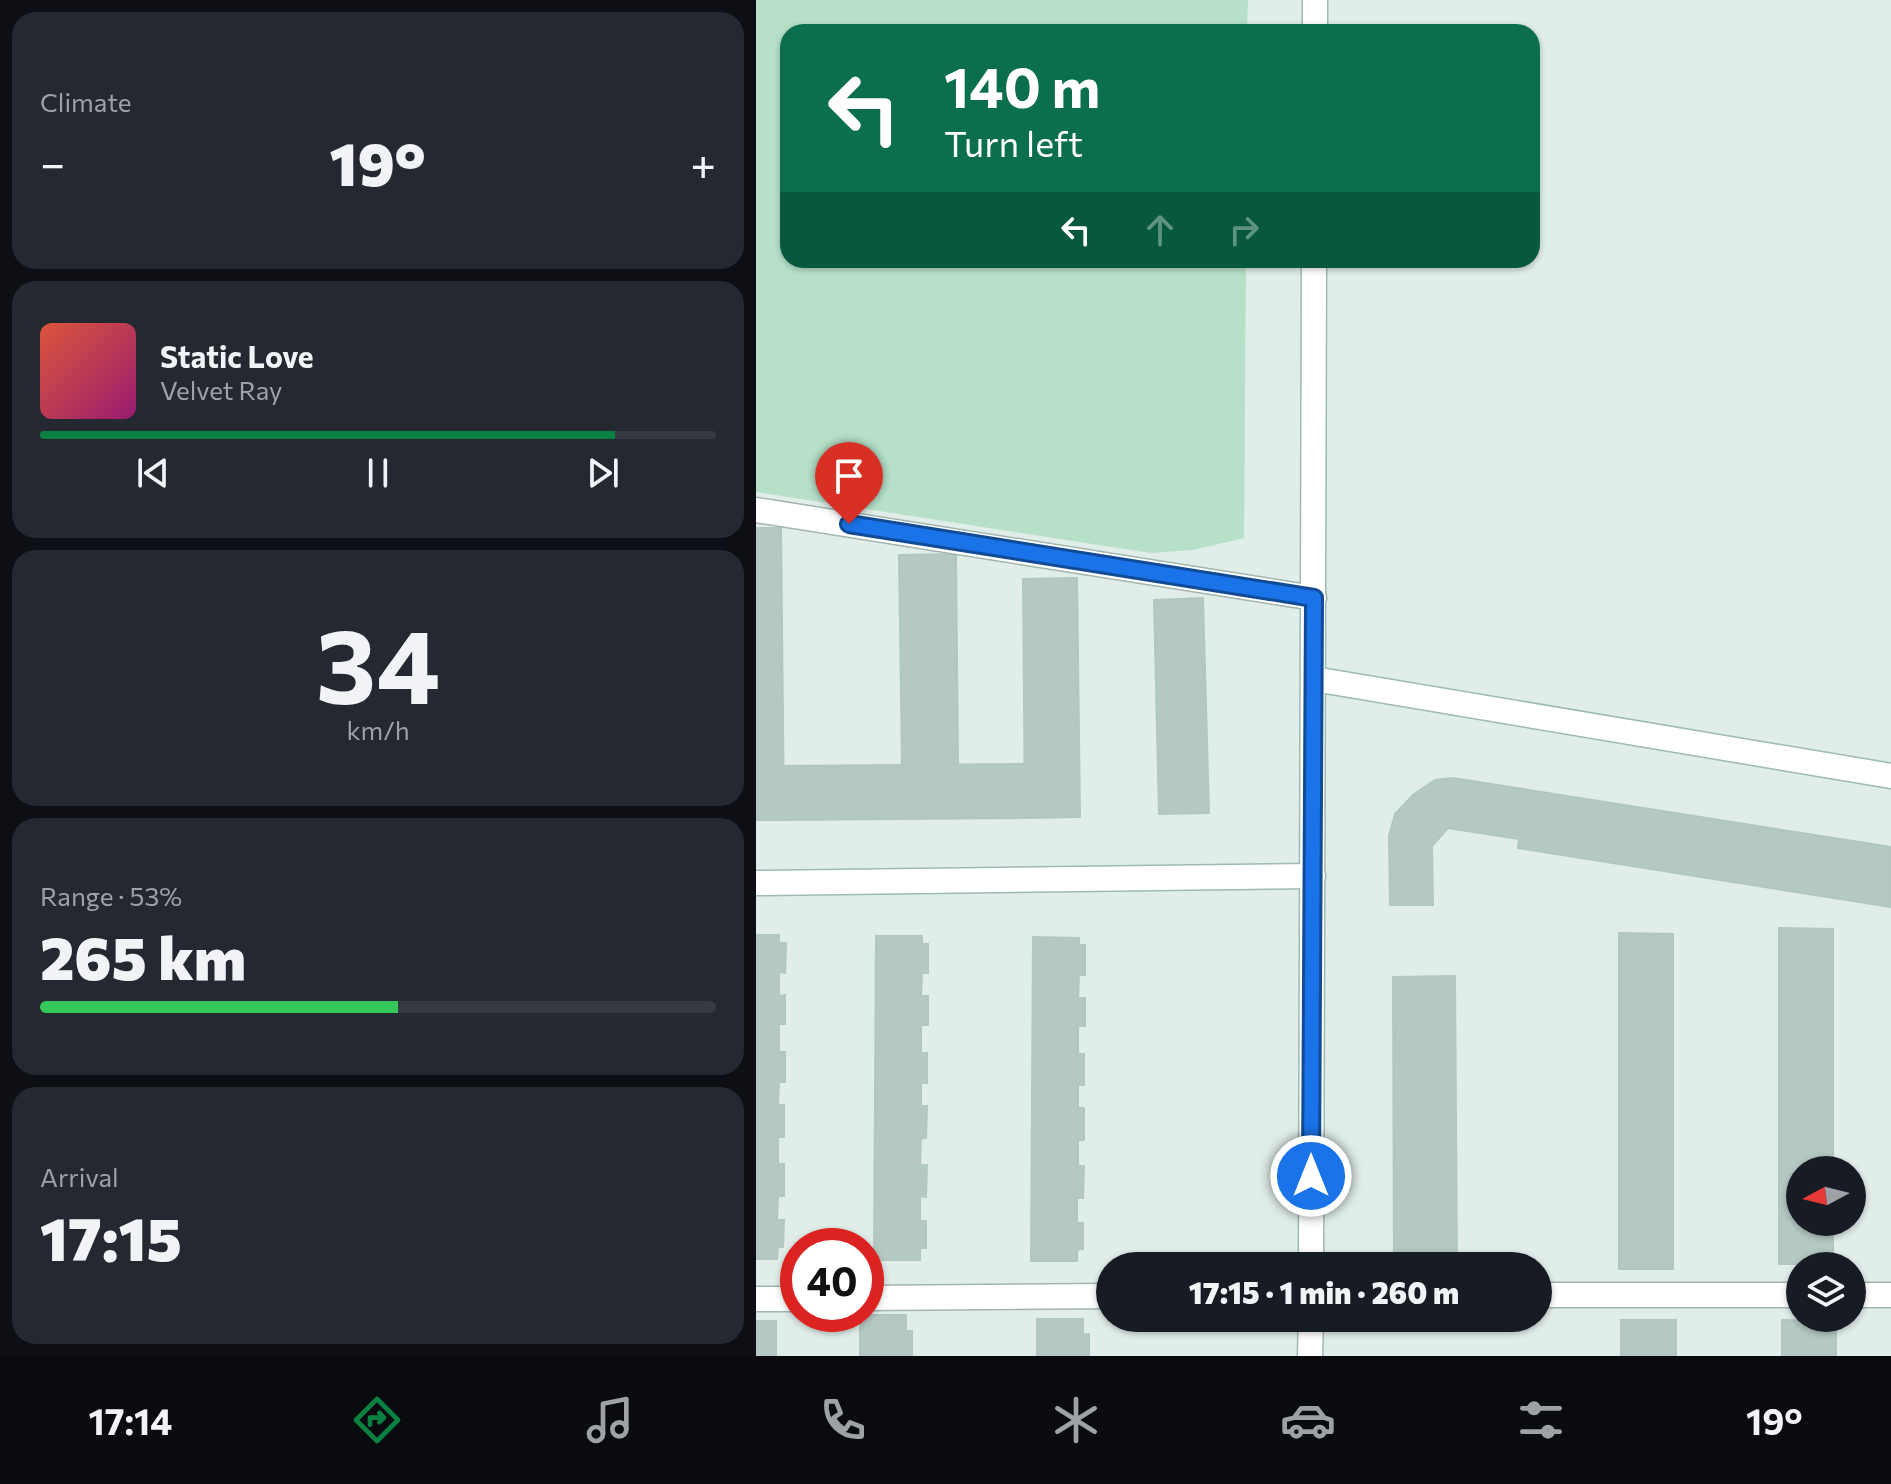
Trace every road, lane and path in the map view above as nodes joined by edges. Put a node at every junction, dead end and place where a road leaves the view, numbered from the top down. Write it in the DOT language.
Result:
graph roads {
  1 [pos="1315,0"];
  2 [pos="1315,24"];
  3 [pos="1314,268"];
  4 [pos="756,510"];
  5 [pos="1314,598"];
  6 [pos="1314,679"];
  7 [pos="1891,776"];
  8 [pos="1313,876"];
  9 [pos="756,883"];
  10 [pos="1311,1252"];
  11 [pos="1552,1295"];
  12 [pos="1786,1295"];
  13 [pos="1866,1295"];
  14 [pos="1891,1295"];
  15 [pos="1096,1296"];
  16 [pos="884,1298"];
  17 [pos="756,1299"];
  18 [pos="780,1299"];
  19 [pos="1311,1332"];
  20 [pos="1310,1356"];
  1 -- 2 [label="street"];
  3 -- 5 [label="street"];
  4 -- 5 [label="street"];
  5 -- 6 [label="street"];
  6 -- 7 [label="street"];
  6 -- 8 [label="street"];
  8 -- 9 [label="street"];
  8 -- 10 [label="street"];
  11 -- 12 [label="street"];
  13 -- 14 [label="street"];
  15 -- 16 [label="street"];
  17 -- 18 [label="street"];
  19 -- 20 [label="street"];
}
